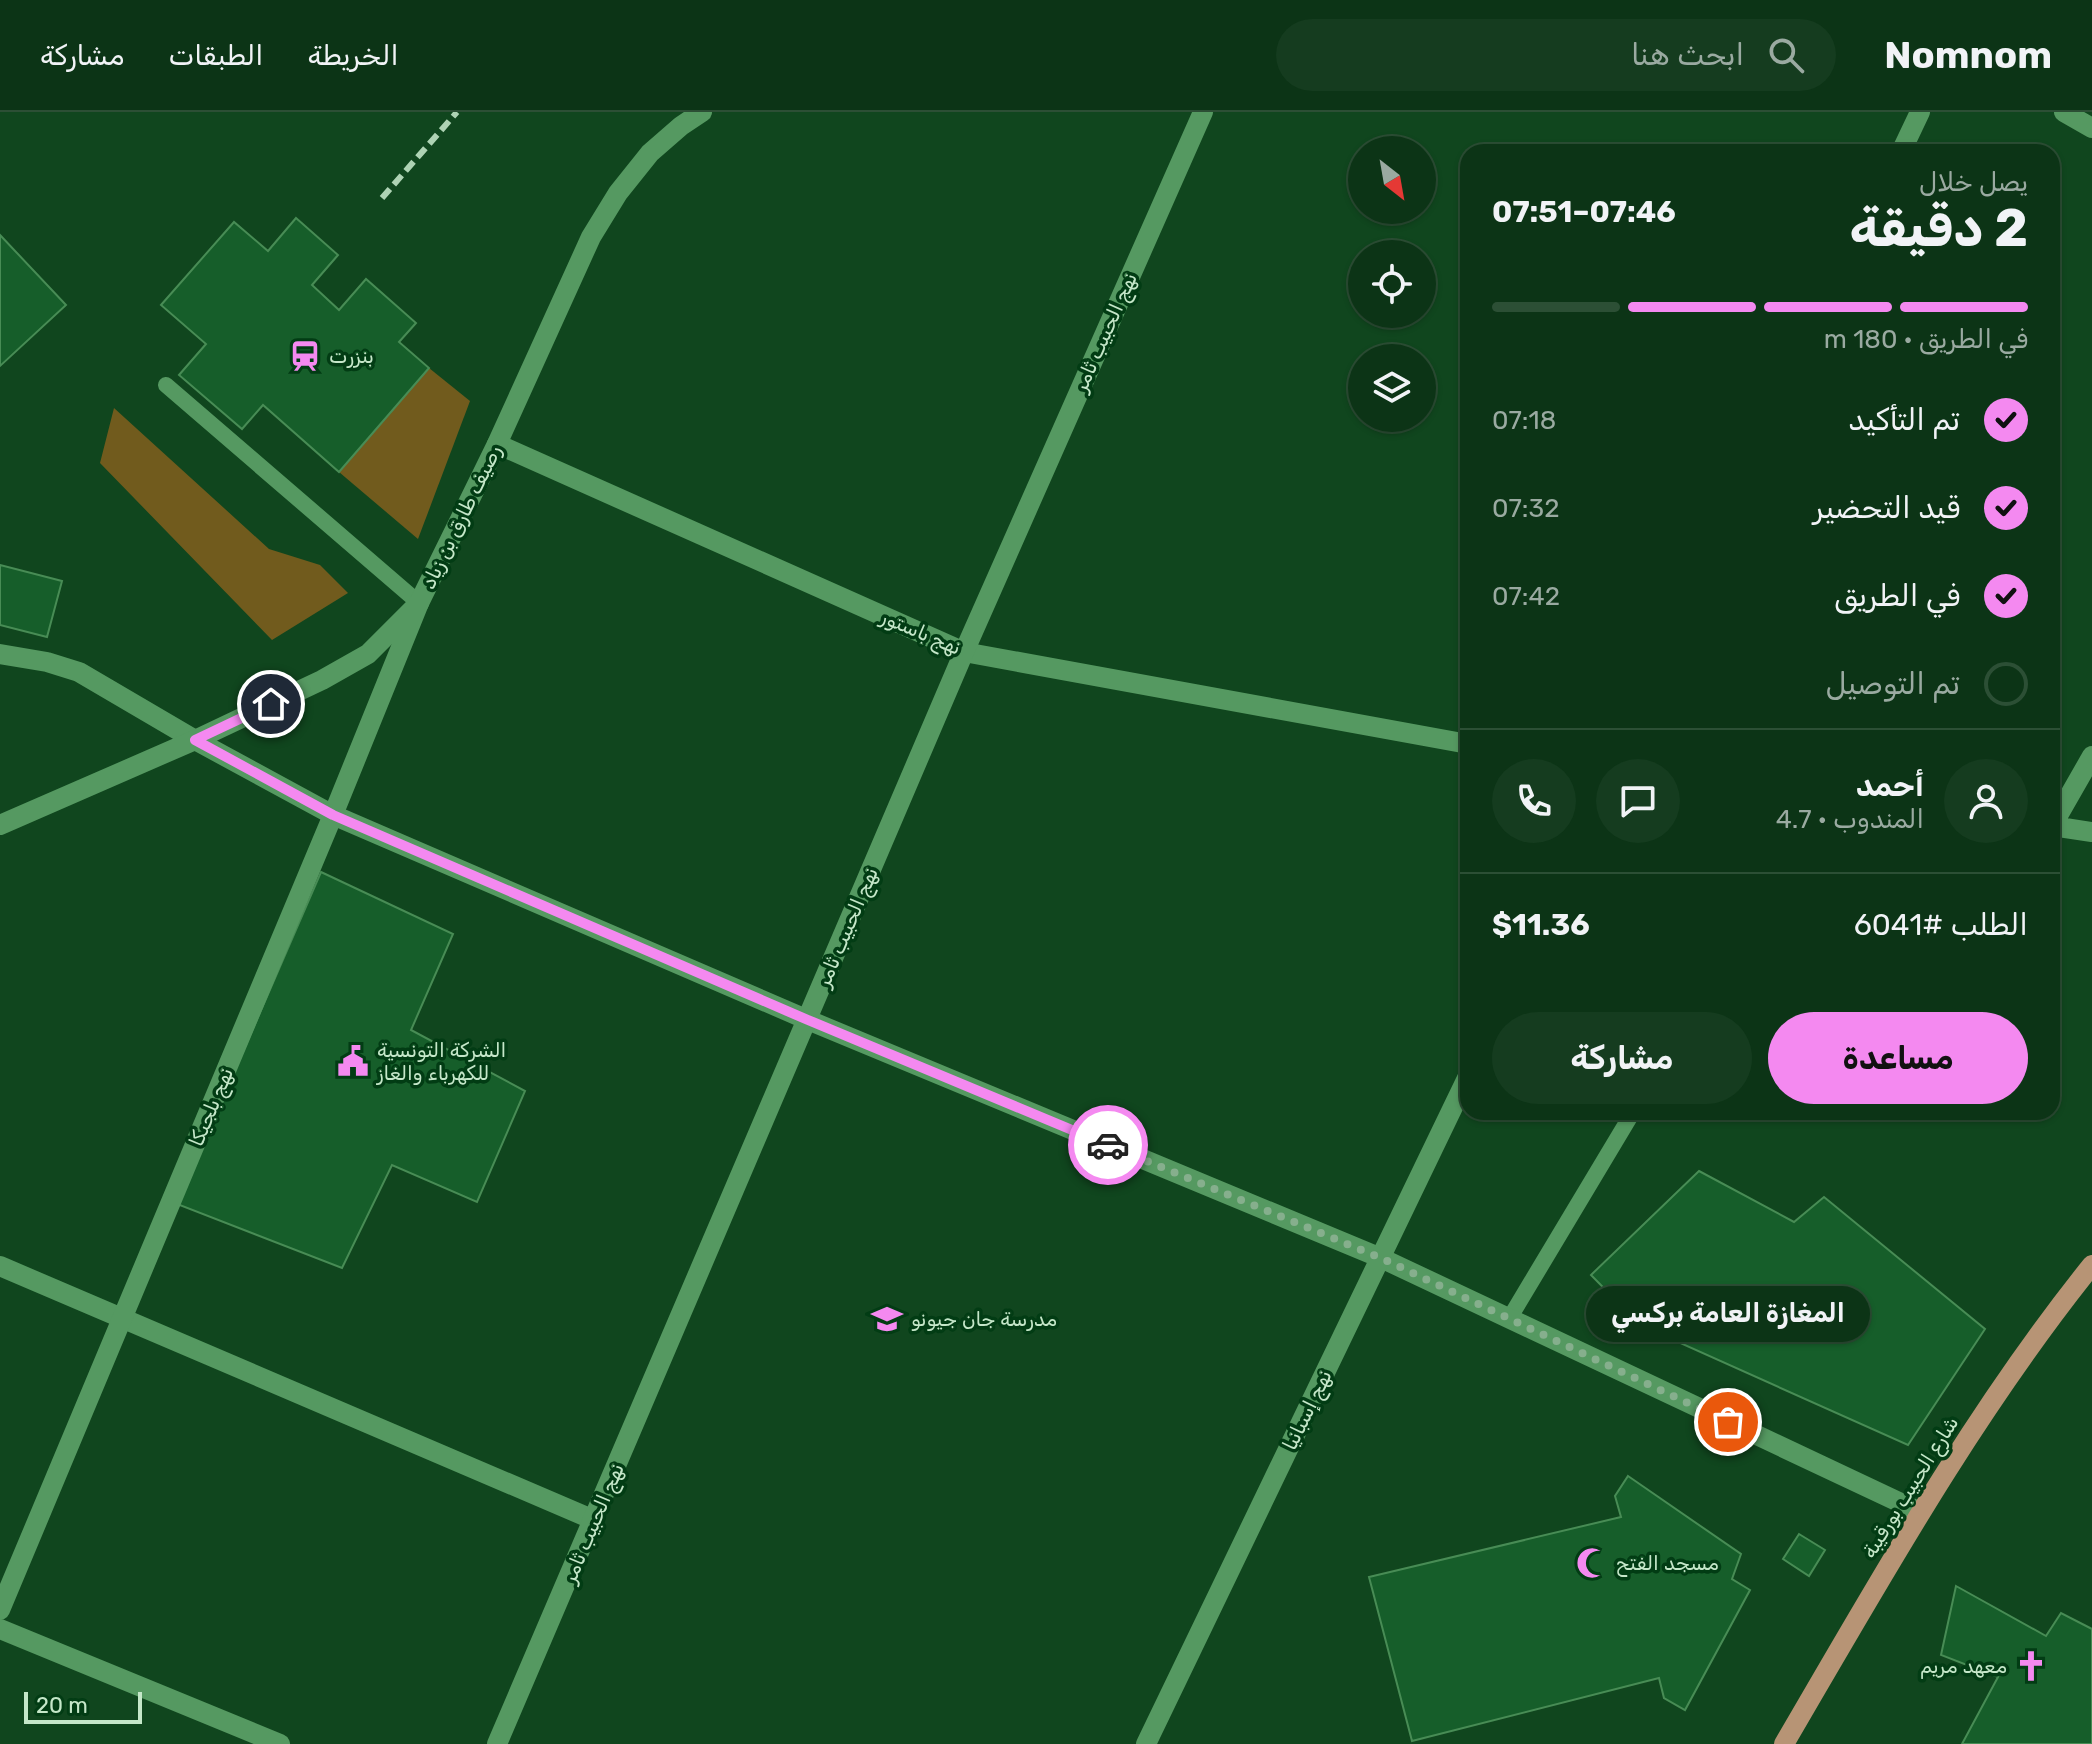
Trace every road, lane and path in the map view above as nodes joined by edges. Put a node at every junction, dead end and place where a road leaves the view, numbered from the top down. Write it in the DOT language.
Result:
graph roads {
  1 [pos="702,112"];
  2 [pos="1203,112"];
  3 [pos="1920,112"];
  4 [pos="2064,112"];
  5 [pos="2092,128"];
  6 [pos="1905,144"];
  7 [pos="166,385"];
  8 [pos="497,444"];
  9 [pos="419,603"];
  10 [pos="964,652"];
  11 [pos="0,654"];
  12 [pos="195,740"];
  13 [pos="1460,743"];
  14 [pos="2092,756"];
  15 [pos="2060,812"];
  16 [pos="333,815"];
  17 [pos="0,825"];
  18 [pos="2060,827"];
  19 [pos="2092,832"];
  20 [pos="808,1020"];
  21 [pos="1460,1093"];
  22 [pos="1628,1120"];
  23 [pos="1381,1258"];
  24 [pos="2092,1265"];
  25 [pos="0,1266"];
  26 [pos="122,1319"];
  27 [pos="1509,1319"];
  28 [pos="1920,1512"];
  29 [pos="594,1520"];
  30 [pos="0,1610"];
  31 [pos="0,1629"];
  32 [pos="280,1744"];
  33 [pos="497,1744"];
  34 [pos="1146,1744"];
  35 [pos="1784,1744"];
  1 -- 8 [label="street, رصيف طارق بن زياد"];
  2 -- 10 [label="street, نهج الحبيب ثامر"];
  3 -- 6 [label="street"];
  4 -- 5 [label="street"];
  7 -- 9 [label="lane"];
  8 -- 9 [label="street, رصيف طارق بن زياد"];
  8 -- 10 [label="street, نهج باستور"];
  9 -- 12 [label="street, رصيف طارق بن زياد"];
  9 -- 16 [label="street, نهج بلجيكا"];
  10 -- 13 [label="street, نهج باستور"];
  10 -- 20 [label="street, نهج الحبيب ثامر"];
  11 -- 12 [label="street"];
  12 -- 16 [label="street"];
  12 -- 17 [label="street, رصيف طارق بن زياد"];
  14 -- 15 [label="street"];
  16 -- 20 [label="street"];
  16 -- 26 [label="street, نهج بلجيكا"];
  18 -- 19 [label="street"];
  20 -- 23 [label="street"];
  20 -- 29 [label="street, نهج الحبيب ثامر"];
  21 -- 23 [label="street, نهج إسبانيا"];
  22 -- 27 [label="lane"];
  23 -- 27 [label="street"];
  23 -- 34 [label="street, نهج إسبانيا"];
  24 -- 28 [label="main road, شارع الحبيب بورقيبة"];
  25 -- 26 [label="street"];
  26 -- 29 [label="street"];
  26 -- 30 [label="street, نهج بلجيكا"];
  27 -- 28 [label="street"];
  28 -- 35 [label="main road, شارع الحبيب بورقيبة"];
  29 -- 33 [label="street, نهج الحبيب ثامر"];
  31 -- 32 [label="street"];
}
